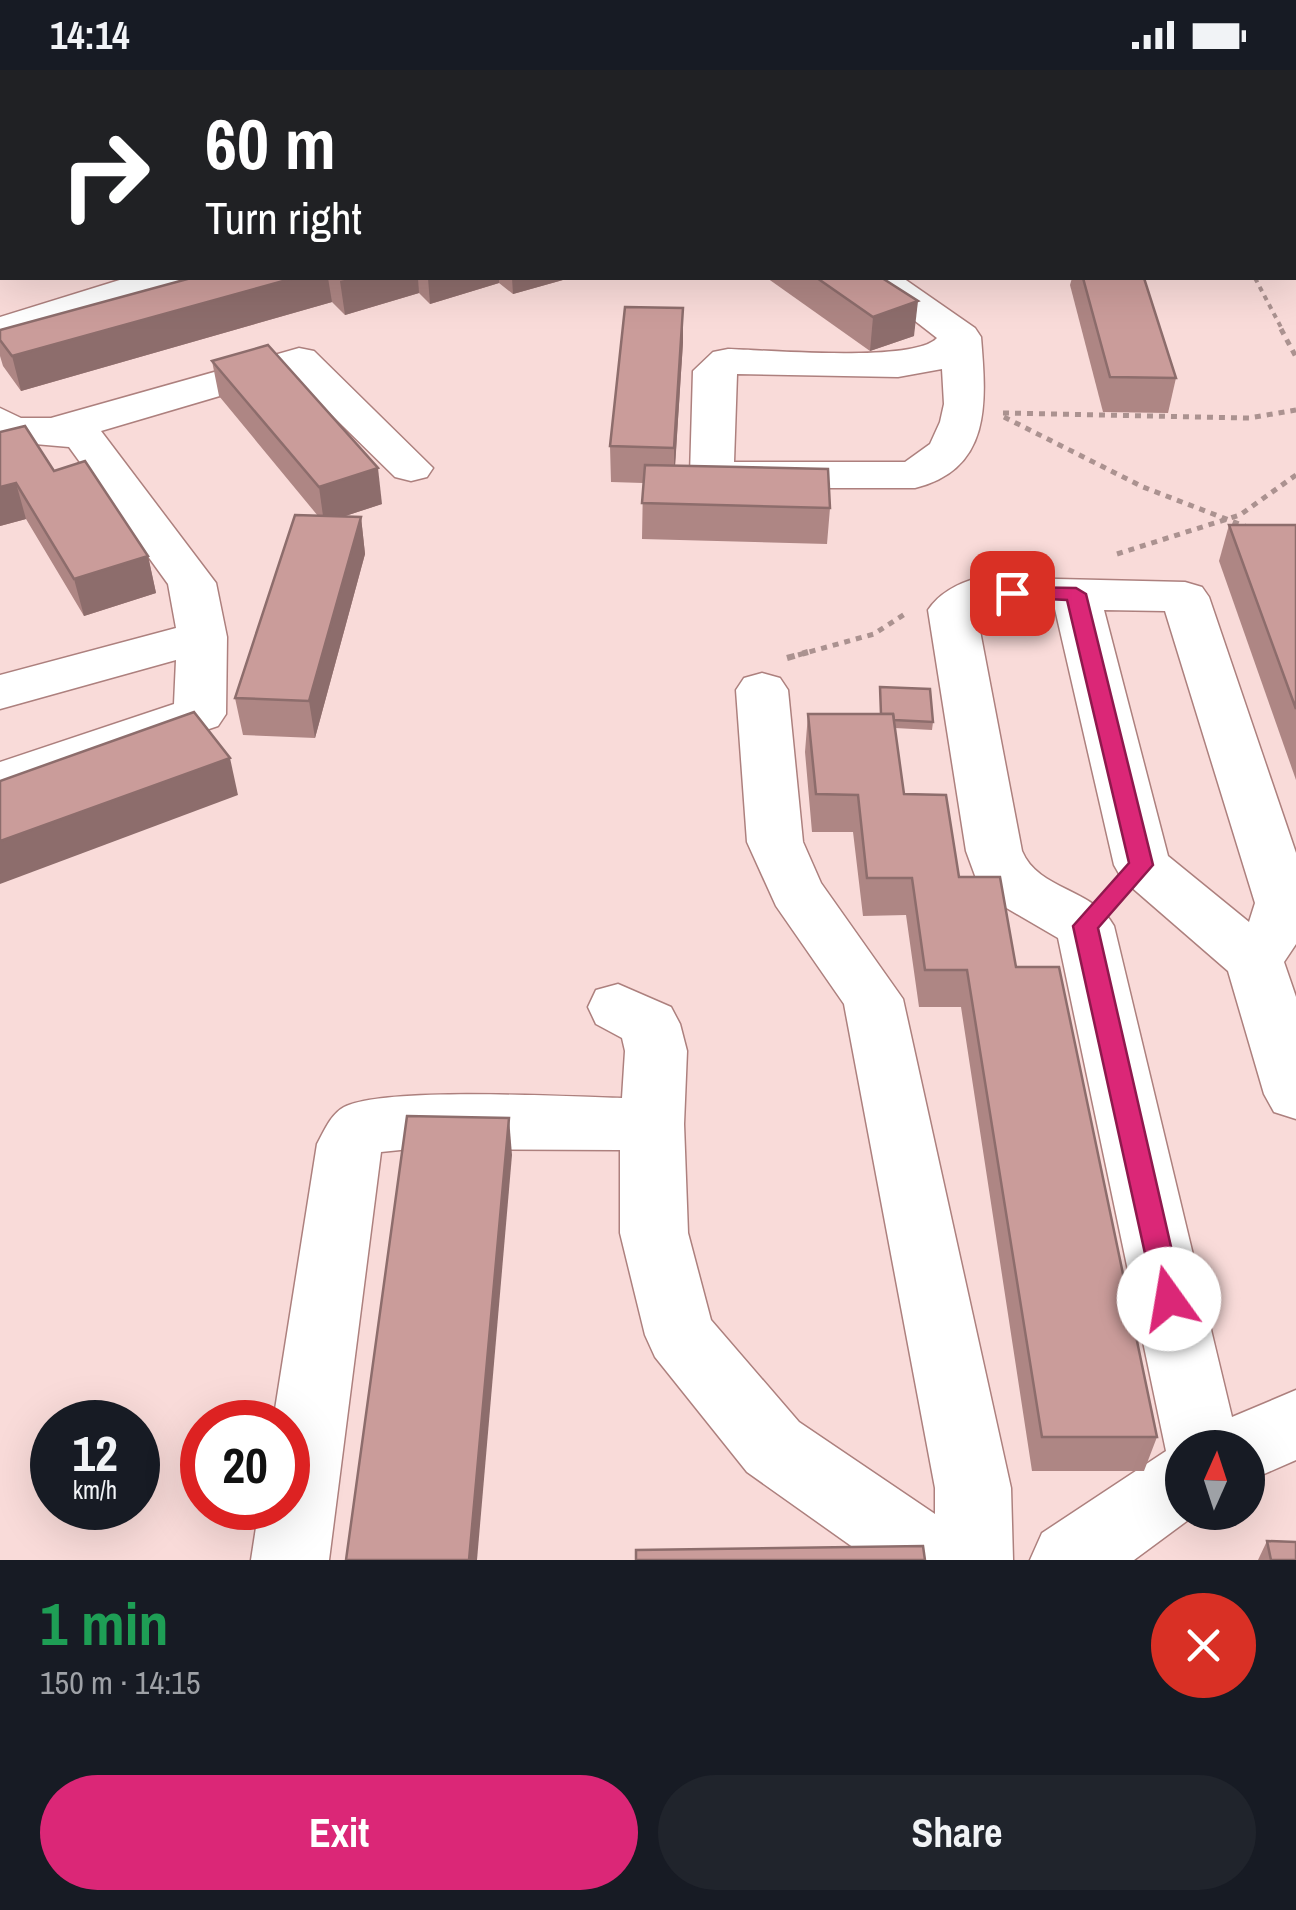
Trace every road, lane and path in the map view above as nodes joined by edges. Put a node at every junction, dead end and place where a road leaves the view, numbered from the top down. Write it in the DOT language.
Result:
graph roads {
  1 [pos="158,280"];
  2 [pos="882,280"];
  3 [pos="1256,280"];
  4 [pos="0,330"];
  5 [pos="961,337"];
  6 [pos="1296,358"];
  7 [pos="1296,410"];
  8 [pos="0,421"];
  9 [pos="53,431"];
  10 [pos="410,468"];
  11 [pos="1261,531"];
  12 [pos="1076,594"];
  13 [pos="202,637"];
  14 [pos="762,690"];
  15 [pos="0,692"];
  16 [pos="0,781"];
  17 [pos="1142,865"];
  18 [pos="1086,926"];
  19 [pos="1254,960"];
  20 [pos="618,1007"];
  21 [pos="1296,1094"];
  22 [pos="652,1124"];
  23 [pos="1296,1424"];
  24 [pos="1198,1430"];
  25 [pos="1265,1438"];
  26 [pos="1165,1492"];
  27 [pos="290,1560"];
  28 [pos="936,1560"];
  29 [pos="974,1560"];
  30 [pos="1069,1560"];
  1 -- 4 [label="street"];
  2 -- 5 [label="street"];
  3 -- 6 [label="path"];
  5 -- 5 [label="street"];
  7 -- 11 [label="path"];
  8 -- 9 [label="street"];
  9 -- 10 [label="street"];
  9 -- 13 [label="street"];
  12 -- 17 [label="street"];
  12 -- 18 [label="street"];
  12 -- 19 [label="street"];
  13 -- 15 [label="street"];
  13 -- 16 [label="street"];
  14 -- 29 [label="street"];
  17 -- 18 [label="street"];
  17 -- 19 [label="street"];
  18 -- 24 [label="street"];
  19 -- 21 [label="street"];
  20 -- 22 [label="street"];
  22 -- 27 [label="street"];
  22 -- 28 [label="street"];
  23 -- 25 [label="street"];
  26 -- 30 [label="street"];
}
